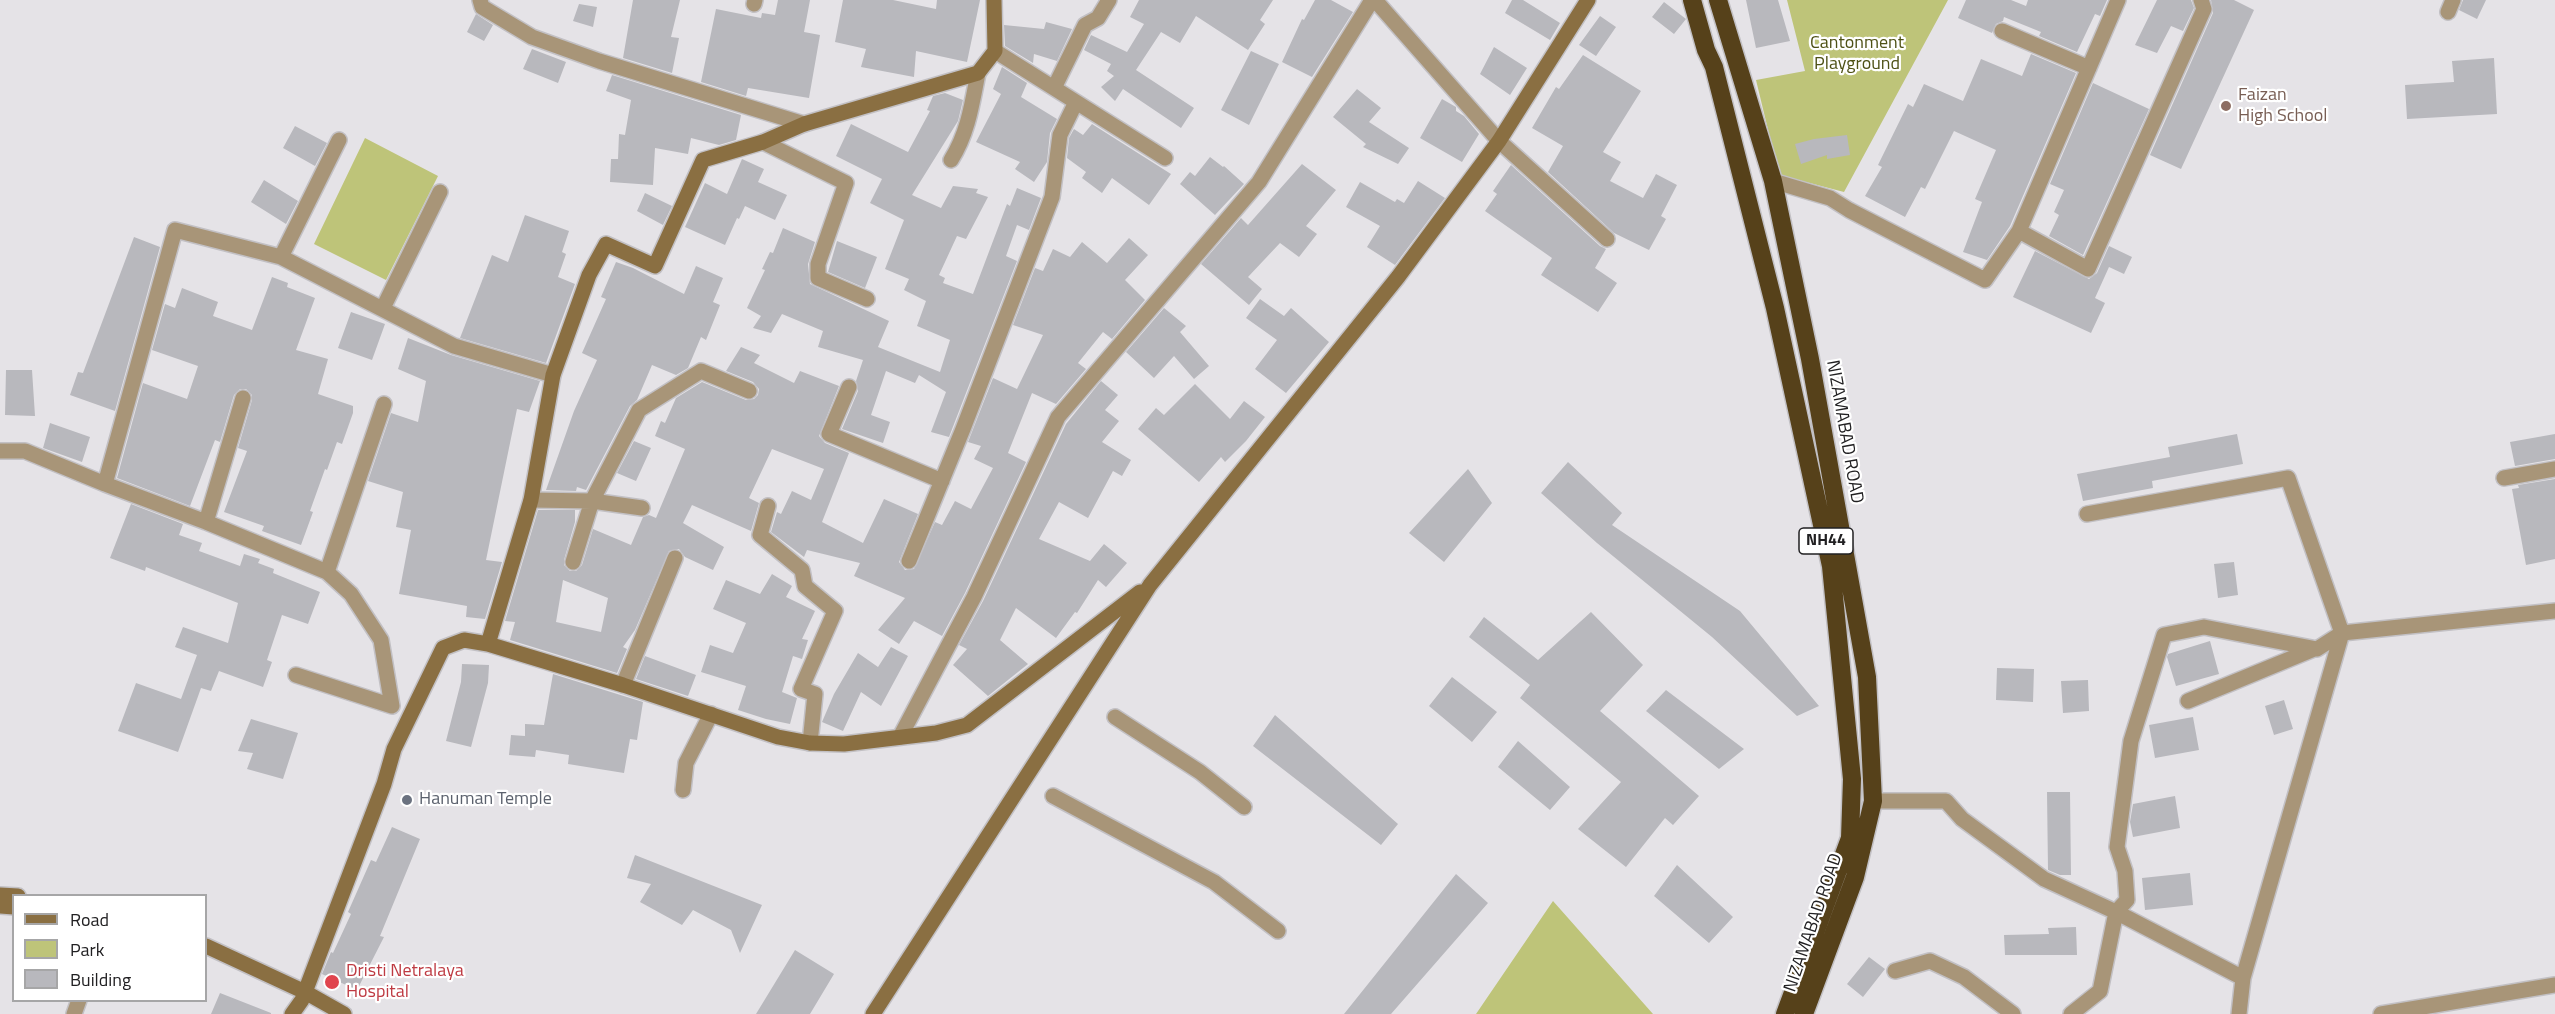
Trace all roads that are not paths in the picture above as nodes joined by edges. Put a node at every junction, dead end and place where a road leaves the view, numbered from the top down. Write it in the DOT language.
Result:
graph roads {
  1 [pos="480,0"];
  2 [pos="994,0"];
  3 [pos="1109,0"];
  4 [pos="1374,0"];
  5 [pos="1588,0"];
  6 [pos="1692,0"];
  7 [pos="1718,0"];
  8 [pos="2118,0"];
  9 [pos="2201,0"];
  10 [pos="2002,31"];
  11 [pos="995,51"];
  12 [pos="2089,68"];
  13 [pos="978,73"];
  14 [pos="1054,87"];
  15 [pos="1076,102"];
  16 [pos="804,124"];
  17 [pos="339,140"];
  18 [pos="1499,141"];
  19 [pos="763,142"];
  20 [pos="1165,158"];
  21 [pos="951,160"];
  22 [pos="1773,182"];
  23 [pos="440,192"];
  24 [pos="2019,231"];
  25 [pos="1607,239"];
  26 [pos="281,257"];
  27 [pos="867,298"];
  28 [pos="383,308"];
  29 [pos="553,375"];
  30 [pos="849,387"];
  31 [pos="748,391"];
  32 [pos="243,398"];
  33 [pos="384,404"];
  34 [pos="0,451"];
  35 [pos="2555,469"];
  36 [pos="2504,478"];
  37 [pos="942,482"];
  38 [pos="105,484"];
  39 [pos="531,500"];
  40 [pos="592,501"];
  41 [pos="768,506"];
  42 [pos="642,508"];
  43 [pos="2087,514"];
  44 [pos="206,522"];
  45 [pos="675,558"];
  46 [pos="909,561"];
  47 [pos="573,562"];
  48 [pos="327,572"];
  49 [pos="1150,585"];
  50 [pos="2555,611"];
  51 [pos="2342,633"];
  52 [pos="488,644"];
  53 [pos="2314,649"];
  54 [pos="296,675"];
  55 [pos="623,685"];
  56 [pos="2188,701"];
  57 [pos="711,714"];
  58 [pos="1115,717"];
  59 [pos="900,737"];
  60 [pos="810,743"];
  61 [pos="683,790"];
  62 [pos="1053,796"];
  63 [pos="1873,801"];
  64 [pos="1244,807"];
  65 [pos="2116,912"];
  66 [pos="1278,931"];
  67 [pos="207,947"];
  68 [pos="207,958"];
  69 [pos="1895,971"];
  70 [pos="2243,978"];
  71 [pos="2555,985"];
  72 [pos="303,996"];
  73 [pos="292,1014"];
  74 [pos="328,1014"];
  75 [pos="344,1014"];
  76 [pos="873,1014"];
  77 [pos="1785,1014"];
  78 [pos="1804,1014"];
  79 [pos="2013,1014"];
  80 [pos="2071,1014"];
  81 [pos="2240,1014"];
  82 [pos="2381,1014"];
  1 -- 16 [label="street"];
  2 -- 11 [label="street"];
  3 -- 14 [label="street"];
  4 -- 18 [label="street"];
  4 -- 59 [label="street"];
  5 -- 18 [label="street"];
  6 -- 77 [label="highway, NH44"];
  7 -- 22 [label="highway, NIZAMABAD ROAD / NH44"];
  8 -- 12 [label="street"];
  9 -- 24 [label="street"];
  10 -- 12 [label="street"];
  11 -- 13 [label="street"];
  11 -- 14 [label="street"];
  12 -- 24 [label="street"];
  13 -- 16 [label="street"];
  13 -- 21 [label="street"];
  14 -- 15 [label="street"];
  15 -- 20 [label="street"];
  15 -- 37 [label="street"];
  16 -- 19 [label="street"];
  17 -- 26 [label="street"];
  18 -- 25 [label="street"];
  18 -- 49 [label="street"];
  19 -- 27 [label="street"];
  19 -- 29 [label="street"];
  22 -- 24 [label="street"];
  22 -- 63 [label="highway, NIZAMABAD ROAD / NH44"];
  23 -- 28 [label="street"];
  26 -- 28 [label="street"];
  26 -- 38 [label="street"];
  28 -- 29 [label="street"];
  29 -- 39 [label="street"];
  30 -- 37 [label="street"];
  31 -- 40 [label="street"];
  32 -- 44 [label="street"];
  33 -- 48 [label="street"];
  34 -- 38 [label="street"];
  35 -- 36 [label="street"];
  37 -- 46 [label="street"];
  38 -- 44 [label="street"];
  39 -- 40 [label="street"];
  39 -- 52 [label="street"];
  40 -- 42 [label="street"];
  40 -- 47 [label="street"];
  41 -- 60 [label="street"];
  43 -- 51 [label="street"];
  44 -- 48 [label="street"];
  45 -- 55 [label="street"];
  48 -- 54 [label="street"];
  49 -- 59 [label="street"];
  49 -- 76 [label="street"];
  50 -- 51 [label="street"];
  51 -- 53 [label="street"];
  51 -- 70 [label="street"];
  52 -- 55 [label="street"];
  52 -- 72 [label="street"];
  53 -- 56 [label="street"];
  53 -- 65 [label="street"];
  55 -- 57 [label="street"];
  57 -- 60 [label="street"];
  57 -- 61 [label="street"];
  58 -- 64 [label="street"];
  59 -- 60 [label="street"];
  62 -- 66 [label="street"];
  63 -- 65 [label="street"];
  63 -- 78 [label="highway, NIZAMABAD ROAD / NH44"];
  65 -- 70 [label="street"];
  65 -- 80 [label="street"];
  67 -- 72 [label="street"];
  68 -- 72 [label="street"];
  69 -- 79 [label="street"];
  70 -- 81 [label="street"];
  71 -- 82 [label="street"];
  72 -- 73 [label="street"];
  72 -- 74 [label="street"];
  72 -- 75 [label="street"];
}
